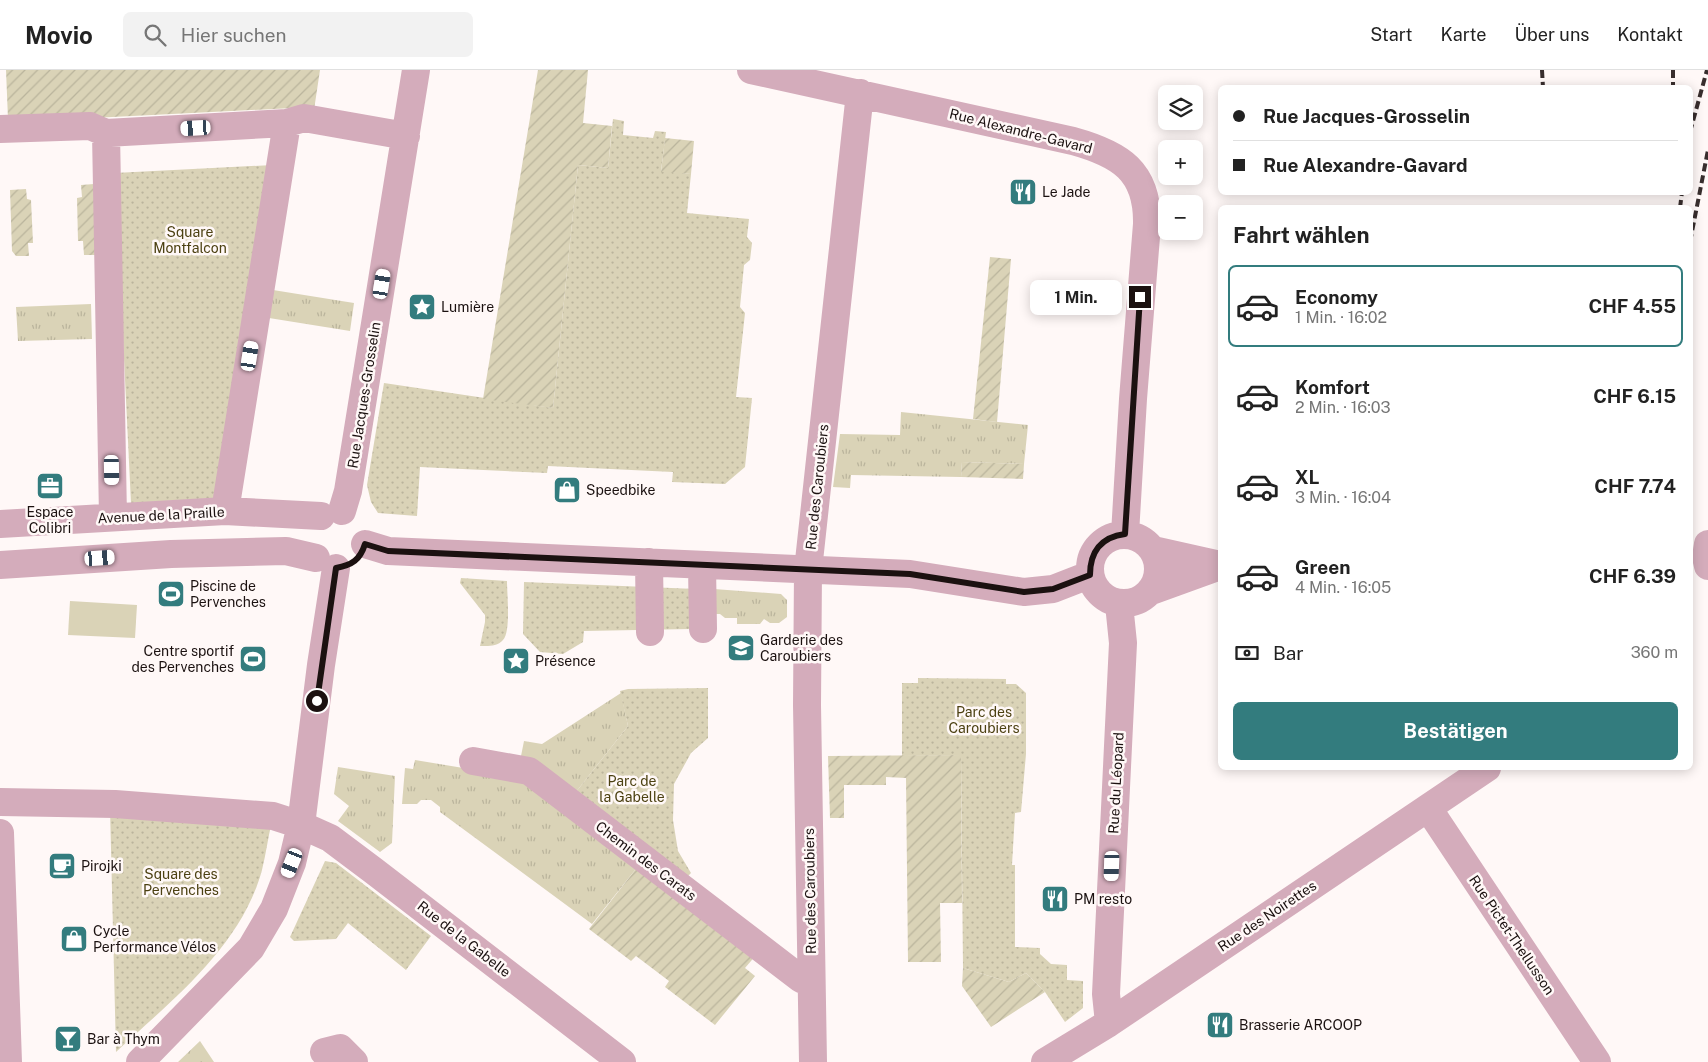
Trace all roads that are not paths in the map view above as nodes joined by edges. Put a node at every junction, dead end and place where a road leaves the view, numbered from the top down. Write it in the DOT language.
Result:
graph roads {
  1 [pos="416,70"];
  2 [pos="750,70"];
  3 [pos="860,93"];
  4 [pos="287,123"];
  5 [pos="0,129"];
  6 [pos="106,133"];
  7 [pos="406,136"];
  8 [pos="225,511"];
  9 [pos="331,514"];
  10 [pos="113,517"];
  11 [pos="0,524"];
  12 [pos="1125,534"];
  13 [pos="365,544"];
  14 [pos="1153,550"];
  15 [pos="649,562"];
  16 [pos="326,563"];
  17 [pos="0,565"];
  18 [pos="702,565"];
  19 [pos="1218,565"];
  20 [pos="1218,566"];
  21 [pos="808,570"];
  22 [pos="1090,575"];
  23 [pos="1151,591"];
  24 [pos="1119,604"];
  25 [pos="703,629"];
  26 [pos="650,632"];
  27 [pos="473,761"];
  28 [pos="1484,770"];
  29 [pos="0,802"];
  30 [pos="1428,808"];
  31 [pos="301,825"];
  32 [pos="0,833"];
  33 [pos="812,982"];
  34 [pos="1109,1023"];
  35 [pos="324,1052"];
  36 [pos="5,1056"];
  37 [pos="140,1062"];
  38 [pos="354,1062"];
  39 [pos="622,1062"];
  40 [pos="813,1062"];
  41 [pos="1045,1062"];
  42 [pos="1597,1062"];
  1 -- 7 [label="street, Rue Jacques-Grosselin"];
  2 -- 3 [label="street, Rue Alexandre-Gavard"];
  3 -- 12 [label="street, Rue Alexandre-Gavard"];
  3 -- 21 [label="street, Rue des Caroubiers"];
  4 -- 6 [label="street"];
  4 -- 7 [label="street"];
  4 -- 8 [label="street"];
  5 -- 6 [label="street"];
  6 -- 10 [label="street"];
  7 -- 9 [label="street, Rue Jacques-Grosselin"];
  8 -- 9 [label="street, Avenue de la Praille"];
  8 -- 10 [label="street, Avenue de la Praille"];
  9 -- 13 [label="street"];
  9 -- 16 [label="street"];
  10 -- 11 [label="street, Avenue de la Praille"];
  12 -- 14 [label="street"];
  12 -- 22 [label="street"];
  13 -- 15 [label="street"];
  13 -- 16 [label="street"];
  14 -- 19 [label="street"];
  14 -- 23 [label="street"];
  15 -- 18 [label="street"];
  15 -- 26 [label="street"];
  16 -- 17 [label="street"];
  16 -- 31 [label="street"];
  18 -- 21 [label="street"];
  18 -- 25 [label="street"];
  20 -- 23 [label="street"];
  21 -- 22 [label="street"];
  21 -- 33 [label="street, Rue des Caroubiers"];
  22 -- 24 [label="street"];
  23 -- 24 [label="street"];
  24 -- 34 [label="street, Rue du Léopard"];
  27 -- 33 [label="street, Chemin des Carats"];
  28 -- 30 [label="street, Rue des Noirettes"];
  29 -- 31 [label="street, Rue de la Gabelle"];
  30 -- 34 [label="street, Rue des Noirettes"];
  30 -- 42 [label="street, Rue Pictet-Thellusson"];
  31 -- 37 [label="street"];
  31 -- 39 [label="street, Rue de la Gabelle"];
  32 -- 36 [label="street"];
  33 -- 40 [label="street, Rue des Caroubiers"];
  34 -- 41 [label="street, Rue des Noirettes"];
  35 -- 38 [label="street"];
}
